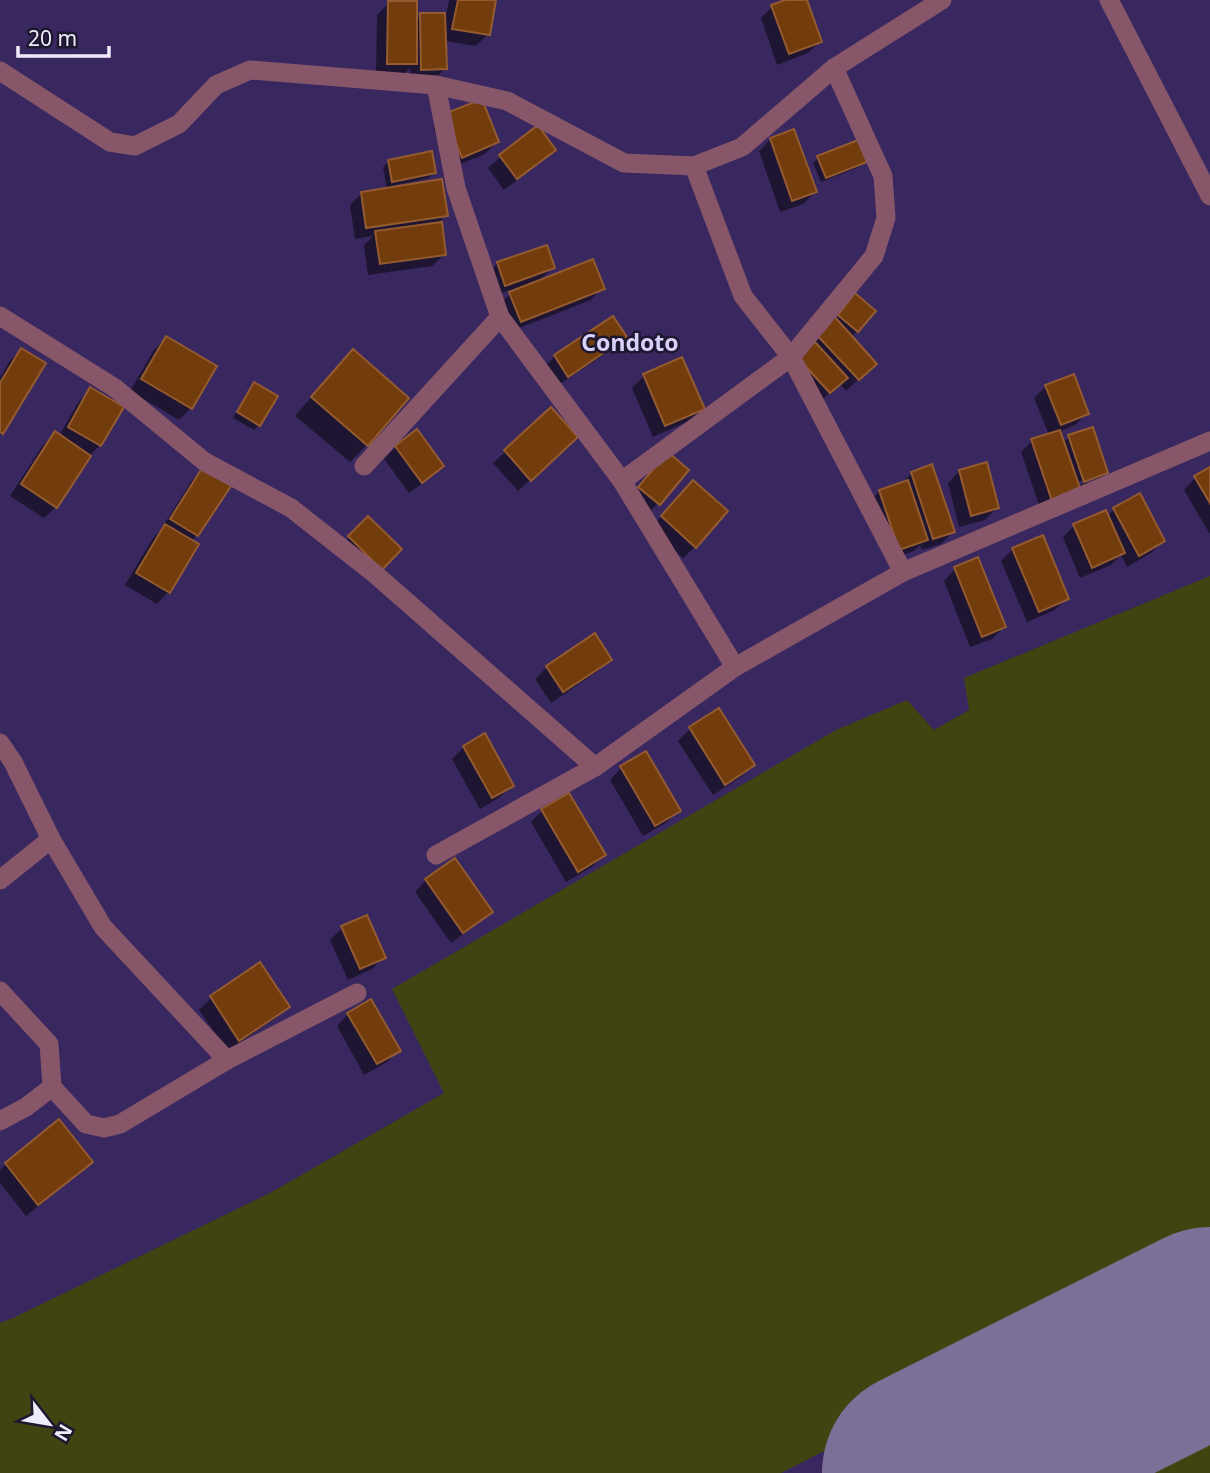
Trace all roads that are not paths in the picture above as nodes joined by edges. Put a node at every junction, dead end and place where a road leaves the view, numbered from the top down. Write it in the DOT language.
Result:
graph roads {
  1 [pos="940,0"];
  2 [pos="1109,0"];
  3 [pos="834,68"];
  4 [pos="0,71"];
  5 [pos="436,85"];
  6 [pos="694,166"];
  7 [pos="1210,196"];
  8 [pos="0,316"];
  9 [pos="500,317"];
  10 [pos="791,356"];
  11 [pos="1210,441"];
  12 [pos="364,466"];
  13 [pos="622,481"];
  14 [pos="902,572"];
  15 [pos="735,667"];
  16 [pos="0,743"];
  17 [pos="595,767"];
  18 [pos="51,839"];
  19 [pos="436,855"];
  20 [pos="0,880"];
  21 [pos="0,991"];
  22 [pos="357,993"];
  23 [pos="227,1060"];
  24 [pos="52,1087"];
  25 [pos="0,1121"];
  1 -- 3 [label="street"];
  2 -- 7 [label="street"];
  3 -- 6 [label="street"];
  3 -- 10 [label="street"];
  4 -- 5 [label="street"];
  5 -- 6 [label="street"];
  5 -- 9 [label="street"];
  6 -- 10 [label="street"];
  8 -- 17 [label="street"];
  9 -- 12 [label="street"];
  9 -- 13 [label="street"];
  10 -- 13 [label="street"];
  10 -- 14 [label="street"];
  11 -- 14 [label="street"];
  13 -- 15 [label="street"];
  14 -- 15 [label="street"];
  15 -- 17 [label="street"];
  16 -- 18 [label="street"];
  17 -- 19 [label="street"];
  18 -- 20 [label="street"];
  18 -- 23 [label="street"];
  21 -- 24 [label="street"];
  22 -- 23 [label="street"];
  23 -- 24 [label="street"];
  24 -- 25 [label="street"];
}
